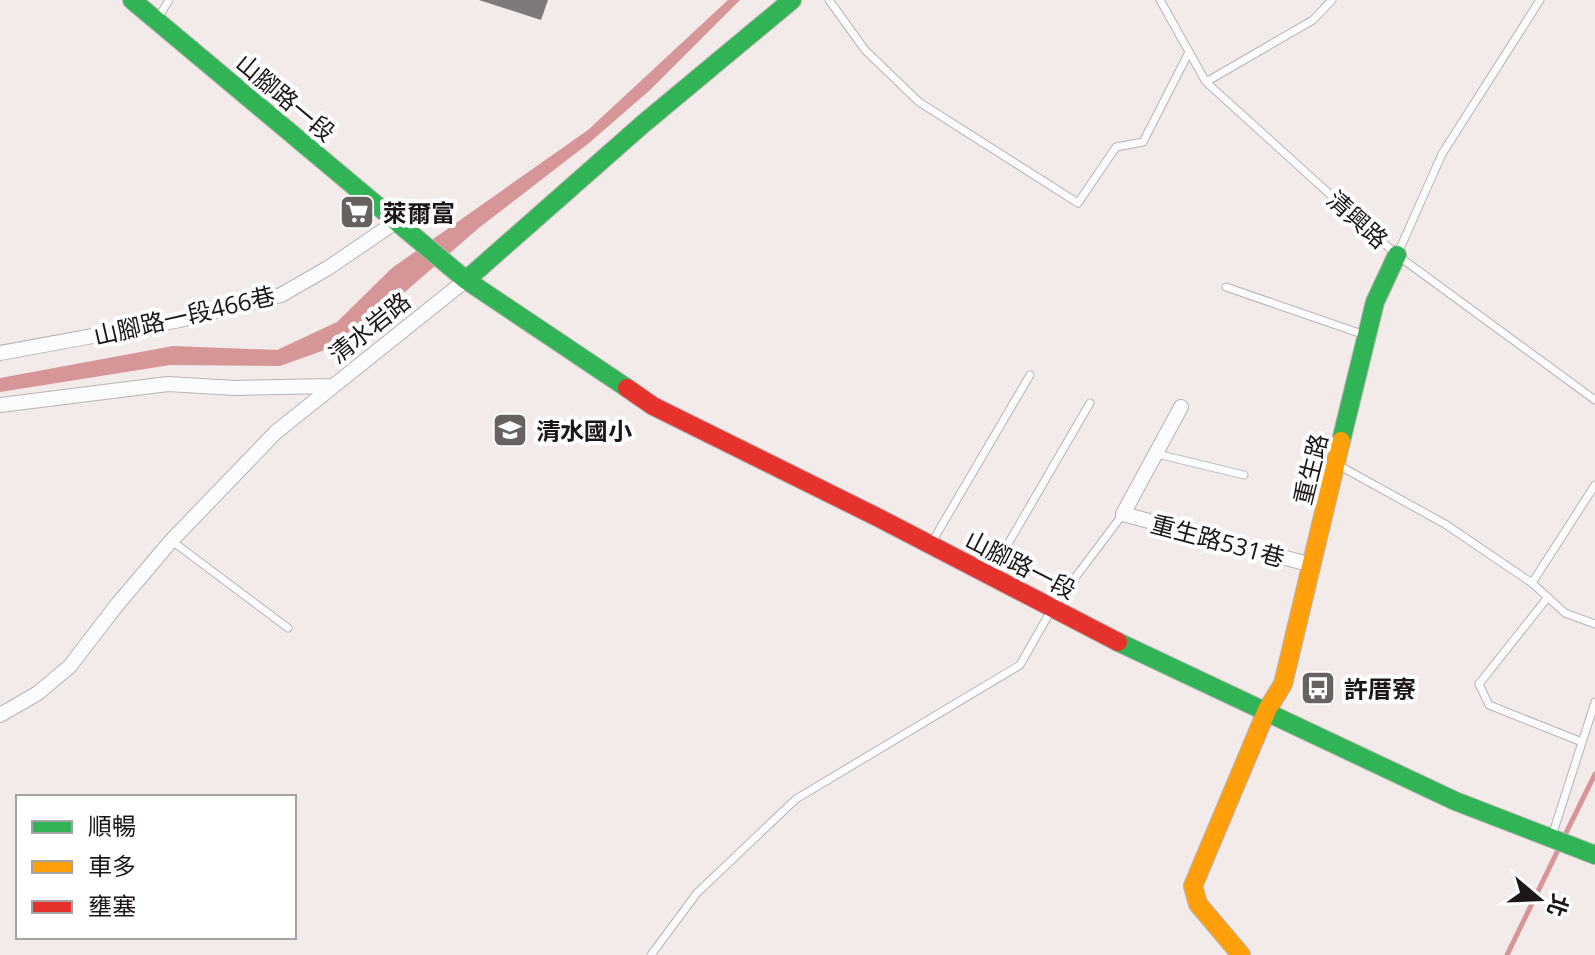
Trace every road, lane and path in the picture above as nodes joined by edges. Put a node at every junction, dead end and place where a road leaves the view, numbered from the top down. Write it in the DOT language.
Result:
graph roads {
  1 [pos="132,0"];
  2 [pos="169,0"];
  3 [pos="792,0"];
  4 [pos="829,0"];
  5 [pos="1160,0"];
  6 [pos="1332,0"];
  7 [pos="1540,0"];
  8 [pos="157,20"];
  9 [pos="1189,52"];
  10 [pos="1206,82"];
  11 [pos="403,226"];
  12 [pos="1397,255"];
  13 [pos="466,280"];
  14 [pos="1226,287"];
  15 [pos="1367,336"];
  16 [pos="0,353"];
  17 [pos="1030,375"];
  18 [pos="333,386"];
  19 [pos="1595,400"];
  20 [pos="1090,403"];
  21 [pos="0,405"];
  22 [pos="1181,407"];
  23 [pos="1156,454"];
  24 [pos="1336,464"];
  25 [pos="1244,475"];
  26 [pos="1595,485"];
  27 [pos="1123,514"];
  28 [pos="171,541"];
  29 [pos="931,545"];
  30 [pos="1312,565"];
  31 [pos="990,575"];
  32 [pos="1532,583"];
  33 [pos="1548,597"];
  34 [pos="1053,607"];
  35 [pos="1595,624"];
  36 [pos="288,628"];
  37 [pos="1595,702"];
  38 [pos="1267,710"];
  39 [pos="0,715"];
  40 [pos="1582,742"];
  41 [pos="1551,838"];
  42 [pos="1595,855"];
  43 [pos="651,955"];
  44 [pos="1241,955"];
  1 -- 8 [label="main road, 山腳路一段"];
  2 -- 8 [label="lane"];
  3 -- 13 [label="main road, 清水岩路"];
  4 -- 9 [label="lane"];
  5 -- 9 [label="lane, 清興路"];
  6 -- 10 [label="lane"];
  7 -- 12 [label="lane, 重生路"];
  8 -- 11 [label="main road, 山腳路一段"];
  9 -- 10 [label="lane, 清興路"];
  10 -- 12 [label="lane, 清興路"];
  11 -- 13 [label="main road, 山腳路一段"];
  11 -- 16 [label="street, 山腳路一段466巷"];
  12 -- 15 [label="main road, 重生路"];
  12 -- 19 [label="lane, 清興路"];
  13 -- 18 [label="street, 清水岩路"];
  13 -- 29 [label="main road, 山腳路一段"];
  14 -- 15 [label="lane"];
  15 -- 24 [label="main road, 重生路"];
  17 -- 29 [label="lane"];
  18 -- 21 [label="street"];
  18 -- 28 [label="street, 清水岩路"];
  20 -- 31 [label="lane"];
  22 -- 23 [label="street, 重生路531巷"];
  23 -- 25 [label="lane"];
  23 -- 27 [label="street, 重生路531巷"];
  24 -- 30 [label="main road, 重生路"];
  24 -- 32 [label="lane"];
  26 -- 32 [label="lane"];
  27 -- 30 [label="street, 重生路531巷"];
  27 -- 34 [label="lane, 重生路531巷"];
  28 -- 36 [label="lane"];
  28 -- 39 [label="street, 清水岩路"];
  29 -- 31 [label="main road, 山腳路一段"];
  30 -- 38 [label="main road, 重生路"];
  31 -- 34 [label="main road, 山腳路一段"];
  32 -- 33 [label="lane"];
  33 -- 35 [label="lane"];
  33 -- 40 [label="lane"];
  34 -- 38 [label="main road, 山腳路一段"];
  34 -- 43 [label="lane, 重生路531巷"];
  37 -- 40 [label="lane"];
  38 -- 41 [label="main road, 山腳路一段"];
  38 -- 44 [label="main road, 重生路"];
  40 -- 41 [label="lane"];
  41 -- 42 [label="main road, 山腳路一段"];
}
